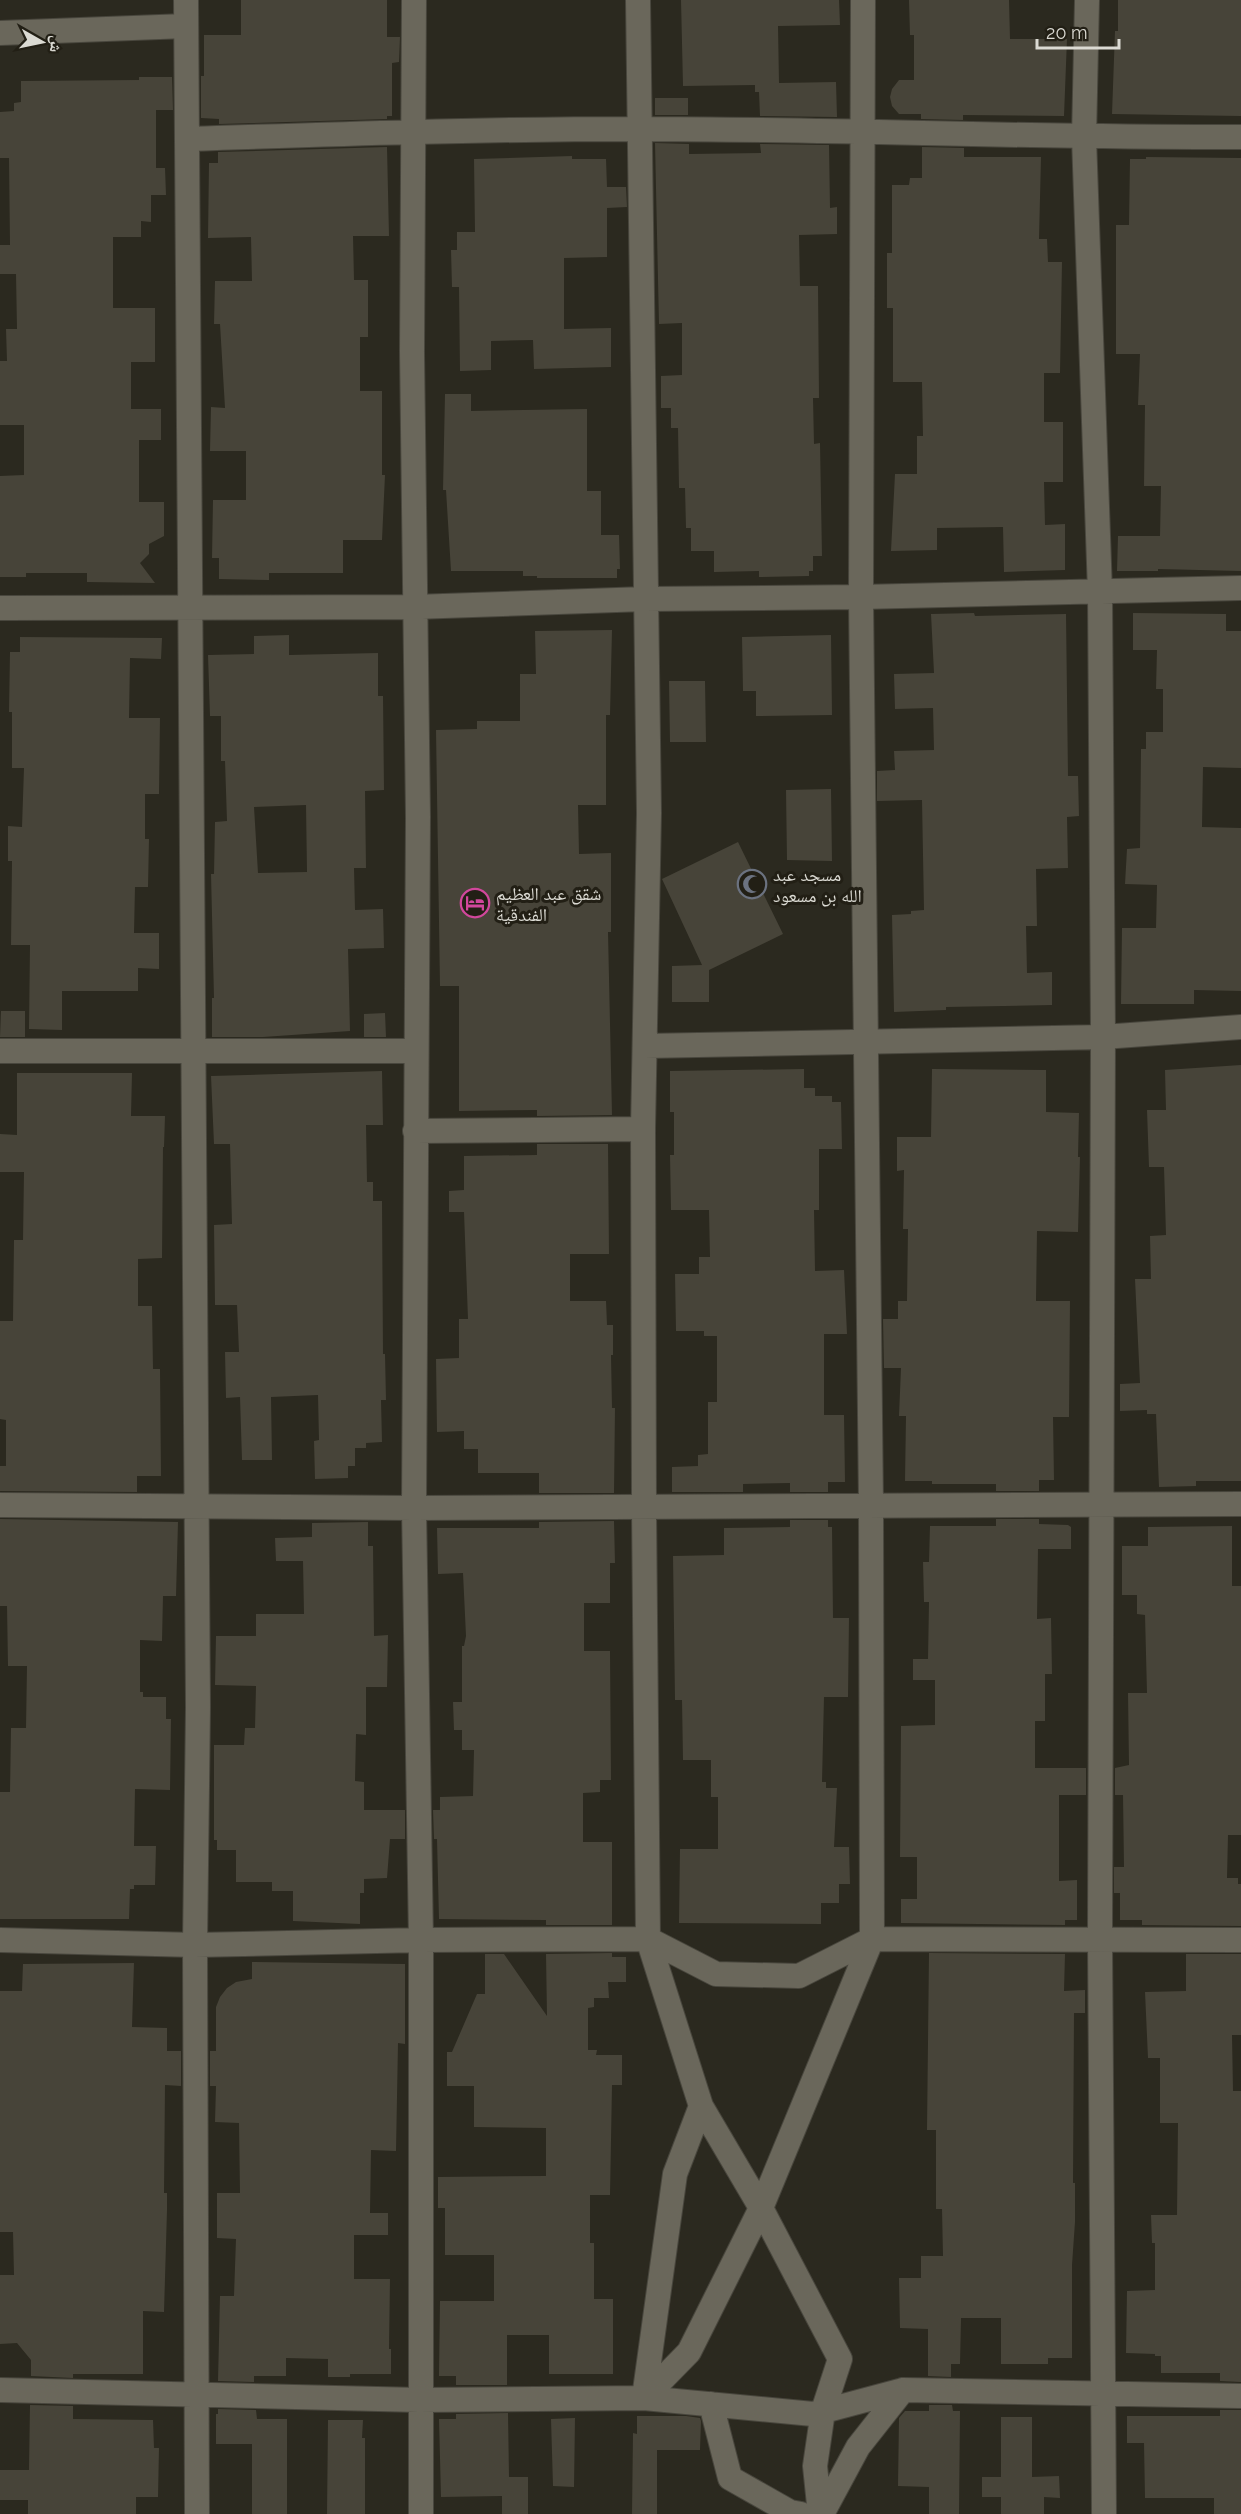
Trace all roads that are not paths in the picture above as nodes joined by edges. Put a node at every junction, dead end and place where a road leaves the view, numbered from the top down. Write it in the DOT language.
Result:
graph roads {
  1 [pos="186,0"];
  2 [pos="414,0"];
  3 [pos="638,0"];
  4 [pos="863,0"];
  5 [pos="1087,0"];
  6 [pos="186,26"];
  7 [pos="0,33"];
  8 [pos="638,129"];
  9 [pos="415,131"];
  10 [pos="863,132"];
  11 [pos="1241,137"];
  12 [pos="1084,138"];
  13 [pos="187,140"];
  14 [pos="1241,588"];
  15 [pos="1100,592"];
  16 [pos="861,597"];
  17 [pos="645,599"];
  18 [pos="414,607"];
  19 [pos="0,608"];
  20 [pos="190,609"];
  21 [pos="1241,1027"];
  22 [pos="1103,1037"];
  23 [pos="867,1043"];
  24 [pos="645,1046"];
  25 [pos="192,1050"];
  26 [pos="0,1051"];
  27 [pos="416,1051"];
  28 [pos="643,1129"];
  29 [pos="415,1131"];
  30 [pos="1100,1504"];
  31 [pos="1241,1504"];
  32 [pos="0,1505"];
  33 [pos="195,1506"];
  34 [pos="871,1506"];
  35 [pos="414,1508"];
  36 [pos="644,1508"];
  37 [pos="872,1939"];
  38 [pos="1100,1939"];
  39 [pos="0,1940"];
  40 [pos="421,1940"];
  41 [pos="648,1940"];
  42 [pos="1241,1940"];
  43 [pos="195,1945"];
  44 [pos="701,2106"];
  45 [pos="761,2208"];
  46 [pos="0,2390"];
  47 [pos="903,2390"];
  48 [pos="195,2393"];
  49 [pos="1104,2395"];
  50 [pos="1241,2396"];
  51 [pos="644,2398"];
  52 [pos="419,2400"];
  53 [pos="711,2404"];
  54 [pos="823,2411"];
  55 [pos="197,2514"];
  56 [pos="421,2514"];
  57 [pos="801,2514"];
  58 [pos="821,2514"];
  59 [pos="1104,2514"];
  1 -- 6 [label="street"];
  2 -- 9 [label="street"];
  3 -- 8 [label="street"];
  4 -- 10 [label="street"];
  5 -- 12 [label="street"];
  6 -- 7 [label="street"];
  6 -- 13 [label="street"];
  8 -- 9 [label="street"];
  8 -- 10 [label="street"];
  8 -- 17 [label="street"];
  9 -- 13 [label="street"];
  9 -- 18 [label="street"];
  10 -- 12 [label="street"];
  10 -- 16 [label="street"];
  11 -- 12 [label="street"];
  12 -- 15 [label="street"];
  13 -- 20 [label="street"];
  14 -- 15 [label="street"];
  15 -- 16 [label="street"];
  15 -- 22 [label="street"];
  16 -- 17 [label="street"];
  16 -- 23 [label="street"];
  17 -- 18 [label="street"];
  17 -- 24 [label="street"];
  18 -- 20 [label="street"];
  18 -- 27 [label="street"];
  19 -- 20 [label="street"];
  20 -- 25 [label="street"];
  21 -- 22 [label="street"];
  22 -- 23 [label="street"];
  22 -- 30 [label="street"];
  23 -- 24 [label="street"];
  23 -- 34 [label="street"];
  24 -- 28 [label="street"];
  25 -- 26 [label="street"];
  25 -- 27 [label="street"];
  25 -- 33 [label="street"];
  27 -- 29 [label="street"];
  28 -- 29 [label="street"];
  28 -- 36 [label="street"];
  29 -- 35 [label="street"];
  30 -- 31 [label="street"];
  30 -- 34 [label="street"];
  30 -- 38 [label="street"];
  32 -- 33 [label="street"];
  33 -- 35 [label="street"];
  33 -- 43 [label="street"];
  34 -- 36 [label="street"];
  34 -- 37 [label="street"];
  35 -- 36 [label="street"];
  35 -- 40 [label="street"];
  36 -- 41 [label="street"];
  37 -- 38 [label="street"];
  37 -- 41 [label="street"];
  37 -- 45 [label="street"];
  38 -- 42 [label="street"];
  38 -- 49 [label="street"];
  39 -- 43 [label="street"];
  40 -- 41 [label="street"];
  40 -- 43 [label="street"];
  40 -- 52 [label="street"];
  41 -- 44 [label="street"];
  43 -- 48 [label="street"];
  44 -- 45 [label="street"];
  44 -- 51 [label="street"];
  45 -- 51 [label="street"];
  45 -- 54 [label="street"];
  46 -- 48 [label="street"];
  47 -- 49 [label="street"];
  47 -- 54 [label="street"];
  47 -- 58 [label="street"];
  48 -- 52 [label="street"];
  48 -- 55 [label="street"];
  49 -- 50 [label="street"];
  49 -- 59 [label="street"];
  51 -- 52 [label="street"];
  51 -- 53 [label="street"];
  52 -- 56 [label="street"];
  53 -- 54 [label="street"];
  53 -- 57 [label="street"];
  54 -- 58 [label="street"];
}
